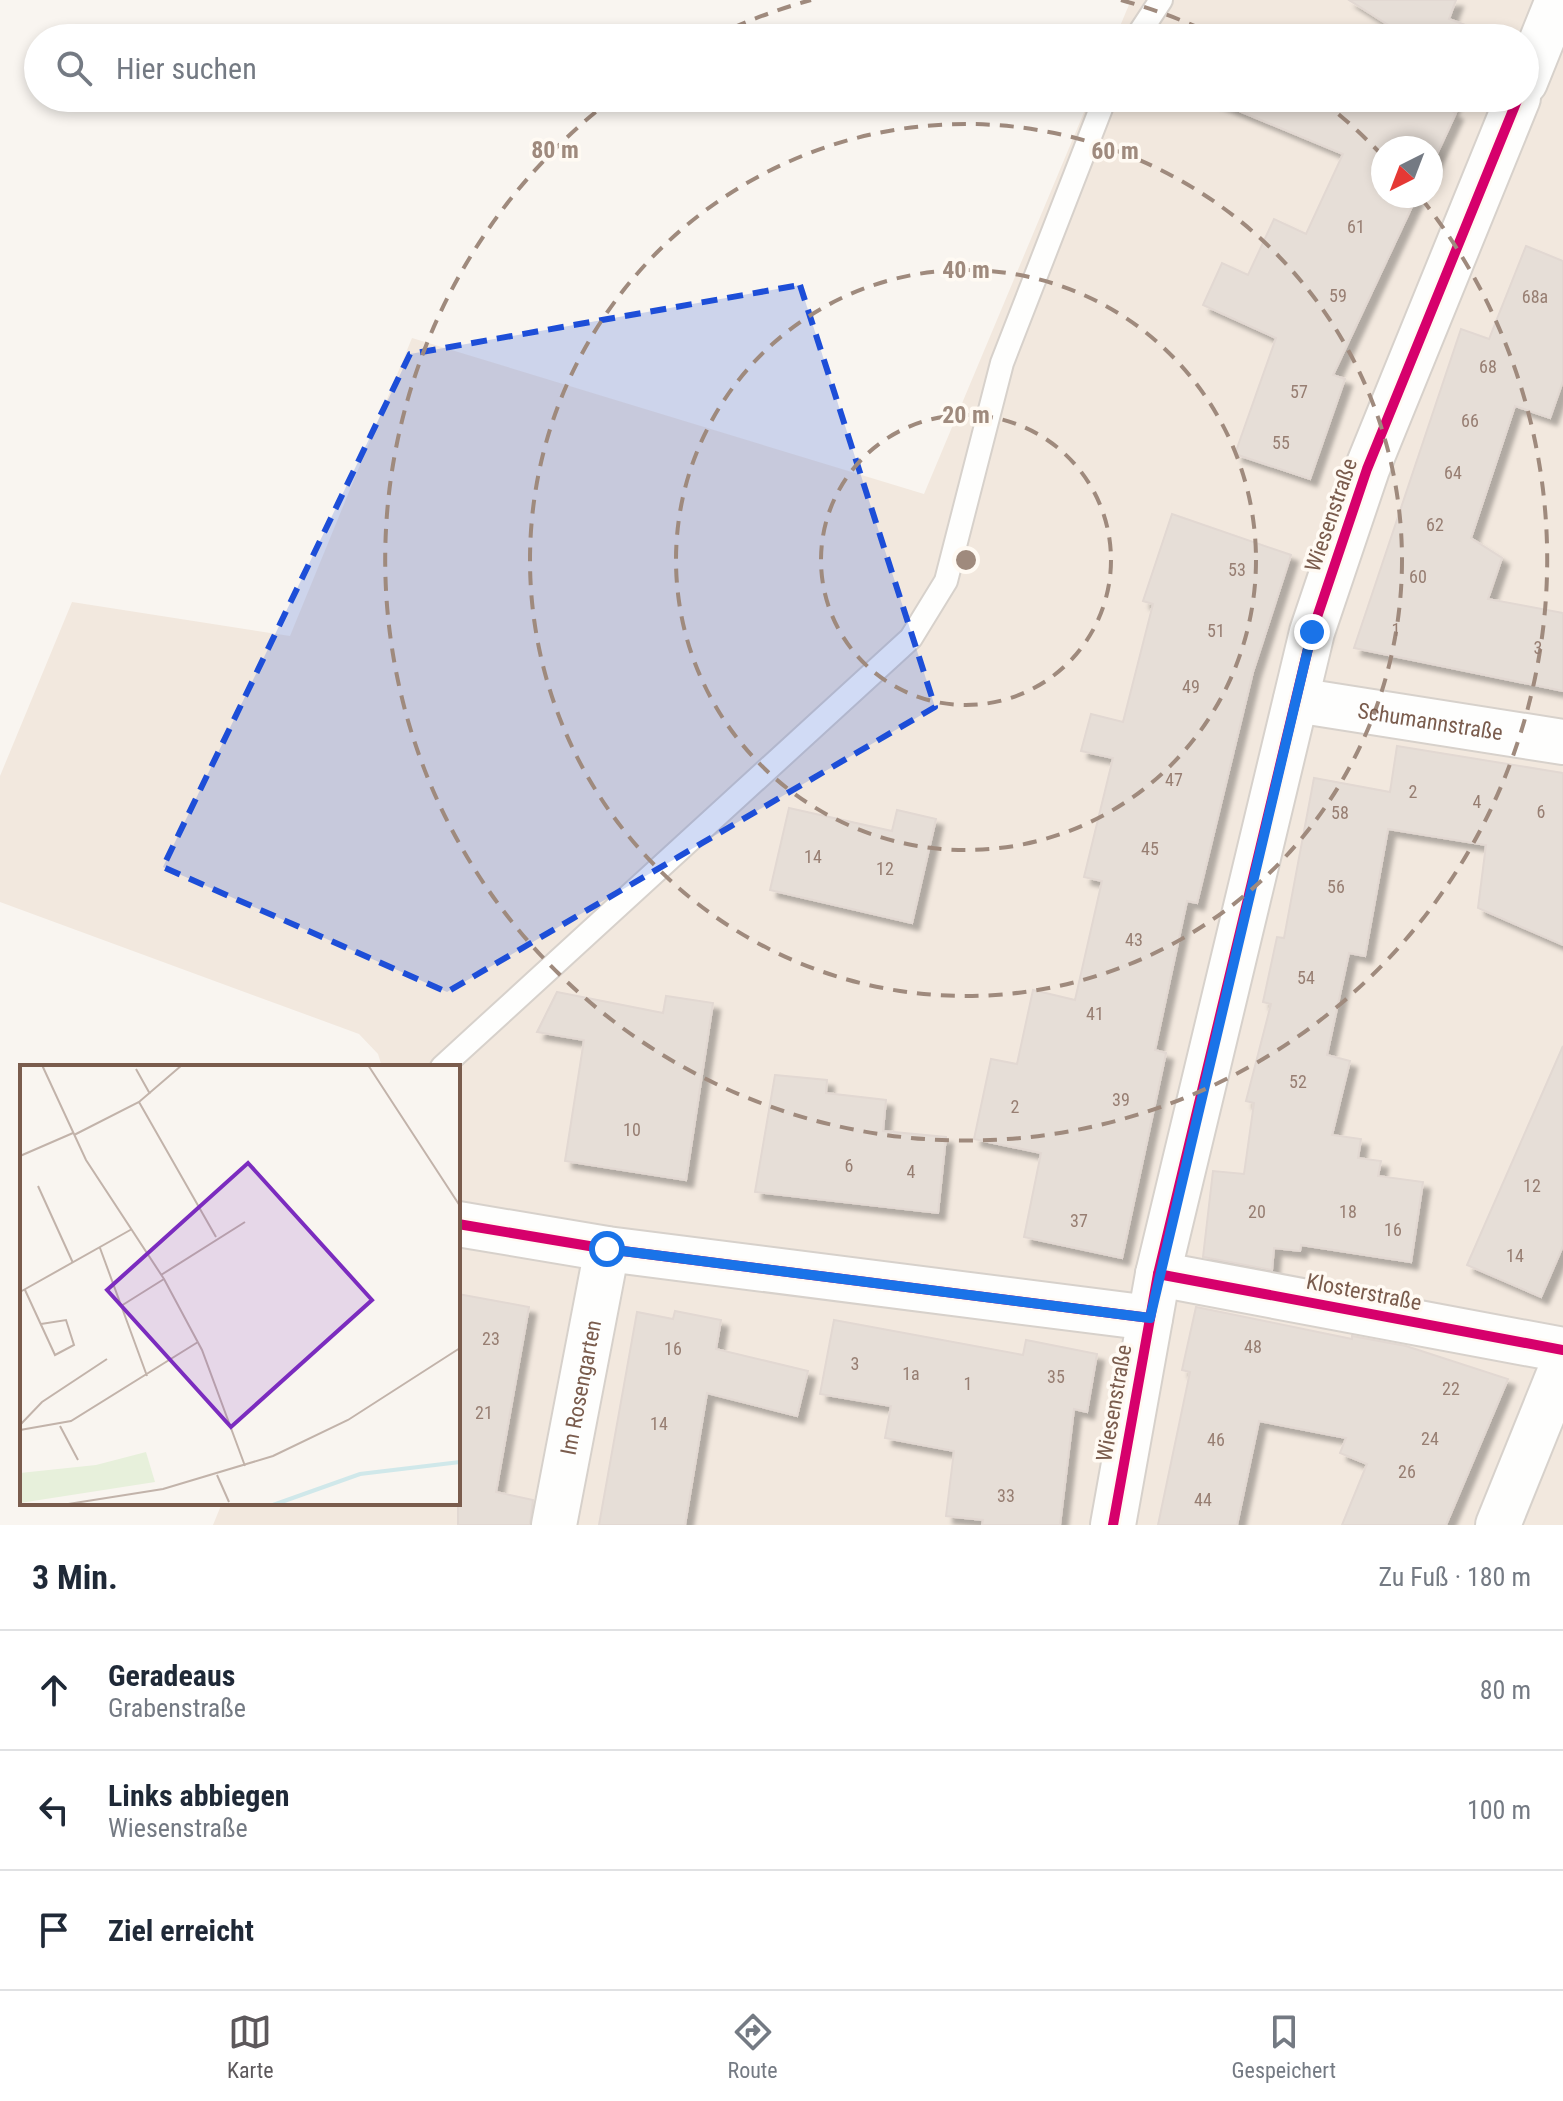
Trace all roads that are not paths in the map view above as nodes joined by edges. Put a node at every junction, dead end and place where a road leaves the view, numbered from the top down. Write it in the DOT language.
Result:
graph roads {
  1 [pos="1161,0"];
  2 [pos="1558,0"];
  3 [pos="1145,24"];
  4 [pos="1539,47"];
  5 [pos="1100,112"];
  6 [pos="1512,112"];
  7 [pos="1296,700"];
  8 [pos="1563,742"];
  9 [pos="444,1065"];
  10 [pos="460,1224"];
  11 [pos="607,1249"];
  12 [pos="1158,1274"];
  13 [pos="1150,1318"];
  14 [pos="1563,1350"];
  15 [pos="1563,1364"];
  16 [pos="554,1525"];
  17 [pos="1113,1525"];
  18 [pos="1498,1525"];
  1 -- 3 [label="lane"];
  2 -- 4 [label="street"];
  5 -- 9 [label="lane"];
  6 -- 7 [label="street, Wiesenstraße"];
  7 -- 8 [label="street, Schumannstraße"];
  7 -- 12 [label="street, Wiesenstraße"];
  10 -- 11 [label="street"];
  11 -- 13 [label="street"];
  11 -- 16 [label="street, Im Rosengarten"];
  12 -- 13 [label="street, Wiesenstraße"];
  12 -- 14 [label="street, Klosterstraße"];
  13 -- 17 [label="street, Wiesenstraße"];
  15 -- 18 [label="street"];
}
